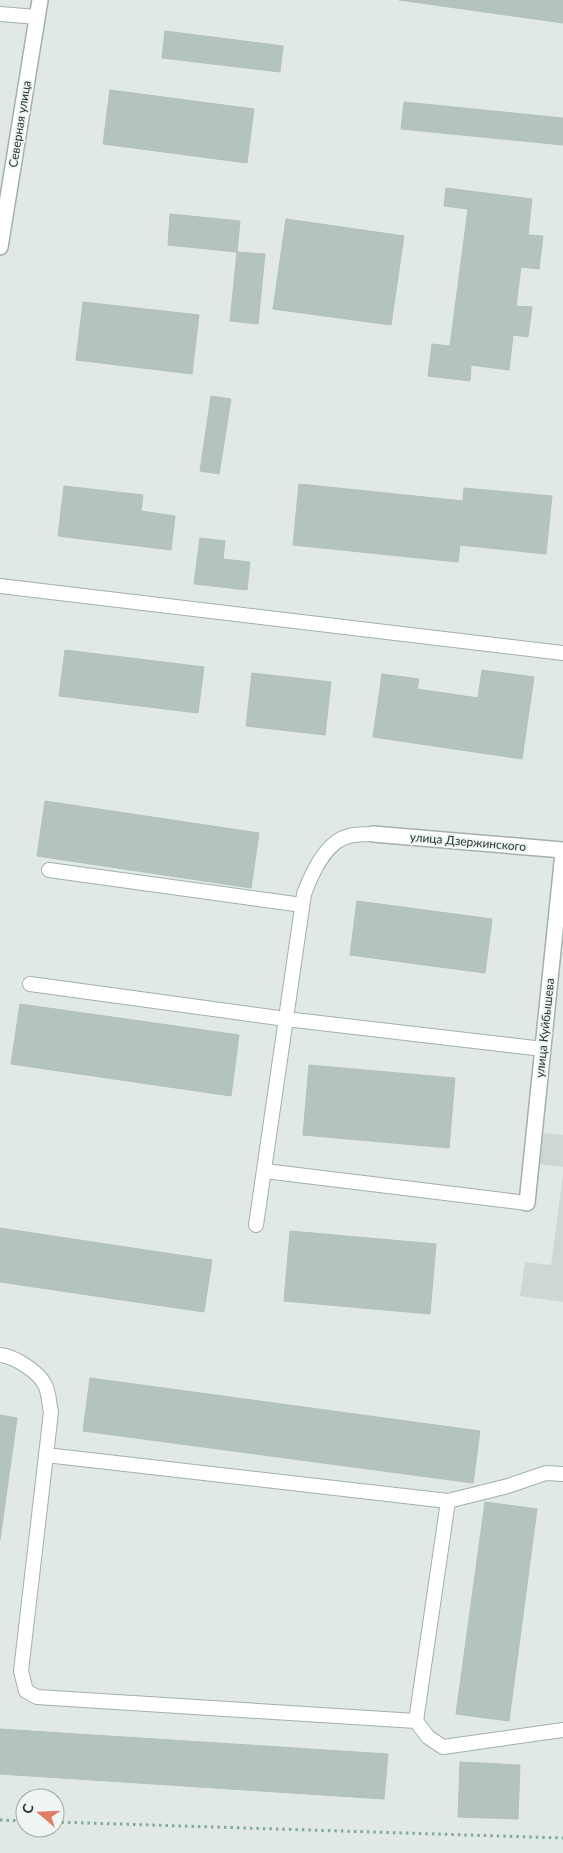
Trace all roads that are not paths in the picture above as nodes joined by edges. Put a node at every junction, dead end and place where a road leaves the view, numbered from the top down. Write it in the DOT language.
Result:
graph roads {
  1 [pos="40,0"];
  2 [pos="0,14"];
  3 [pos="37,17"];
  4 [pos="0,247"];
  5 [pos="0,586"];
  6 [pos="563,653"];
  7 [pos="372,834"];
  8 [pos="563,851"];
  9 [pos="49,870"];
  10 [pos="302,905"];
  11 [pos="30,984"];
  12 [pos="286,1019"];
  13 [pos="542,1049"];
  14 [pos="265,1171"];
  15 [pos="527,1203"];
  16 [pos="256,1225"];
  17 [pos="0,1355"];
  18 [pos="46,1454"];
  19 [pos="563,1474"];
  20 [pos="448,1501"];
  21 [pos="416,1721"];
  22 [pos="563,1730"];
  1 -- 3 [label="street, Северная улица"];
  2 -- 3 [label="lane"];
  3 -- 4 [label="street, Северная улица"];
  5 -- 6 [label="lane"];
  7 -- 8 [label="street, улица Дзержинского"];
  7 -- 10 [label="lane"];
  8 -- 13 [label="street, улица Куйбышева"];
  9 -- 10 [label="lane"];
  10 -- 12 [label="lane"];
  11 -- 12 [label="lane"];
  12 -- 13 [label="lane"];
  12 -- 14 [label="lane"];
  13 -- 15 [label="street, улица Куйбышева"];
  14 -- 15 [label="lane"];
  14 -- 16 [label="lane"];
  17 -- 18 [label="lane"];
  18 -- 20 [label="lane"];
  18 -- 21 [label="lane"];
  19 -- 20 [label="lane"];
  20 -- 21 [label="lane"];
  21 -- 22 [label="lane"];
}
